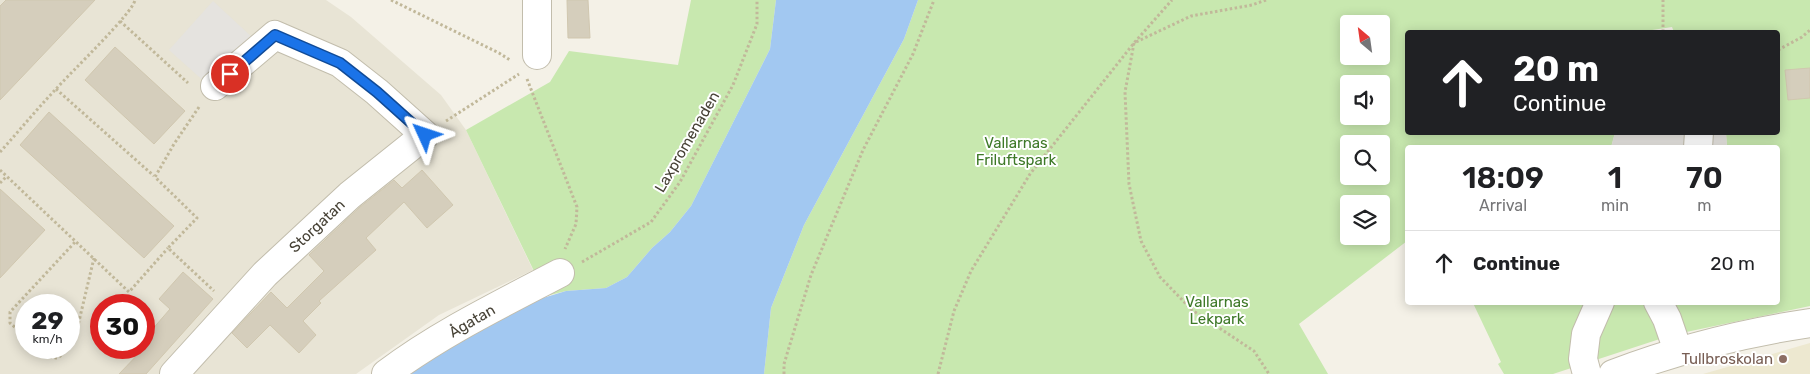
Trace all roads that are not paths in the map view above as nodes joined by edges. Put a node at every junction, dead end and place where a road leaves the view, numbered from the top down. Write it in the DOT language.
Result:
graph roads {
  1 [pos="537,0"];
  2 [pos="530,63"];
  3 [pos="209,92"];
  4 [pos="560,273"];
  5 [pos="1599,305"];
  6 [pos="1660,305"];
  7 [pos="1810,323"];
  8 [pos="1678,351"];
  9 [pos="174,374"];
  10 [pos="386,374"];
  11 [pos="1587,374"];
  12 [pos="1612,374"];
  1 -- 2 [label="street"];
  3 -- 9 [label="street, Storgatan"];
  4 -- 10 [label="street, Ågatan"];
  5 -- 11 [label="street"];
  6 -- 8 [label="street"];
  7 -- 8 [label="street"];
  8 -- 12 [label="street"];
}
